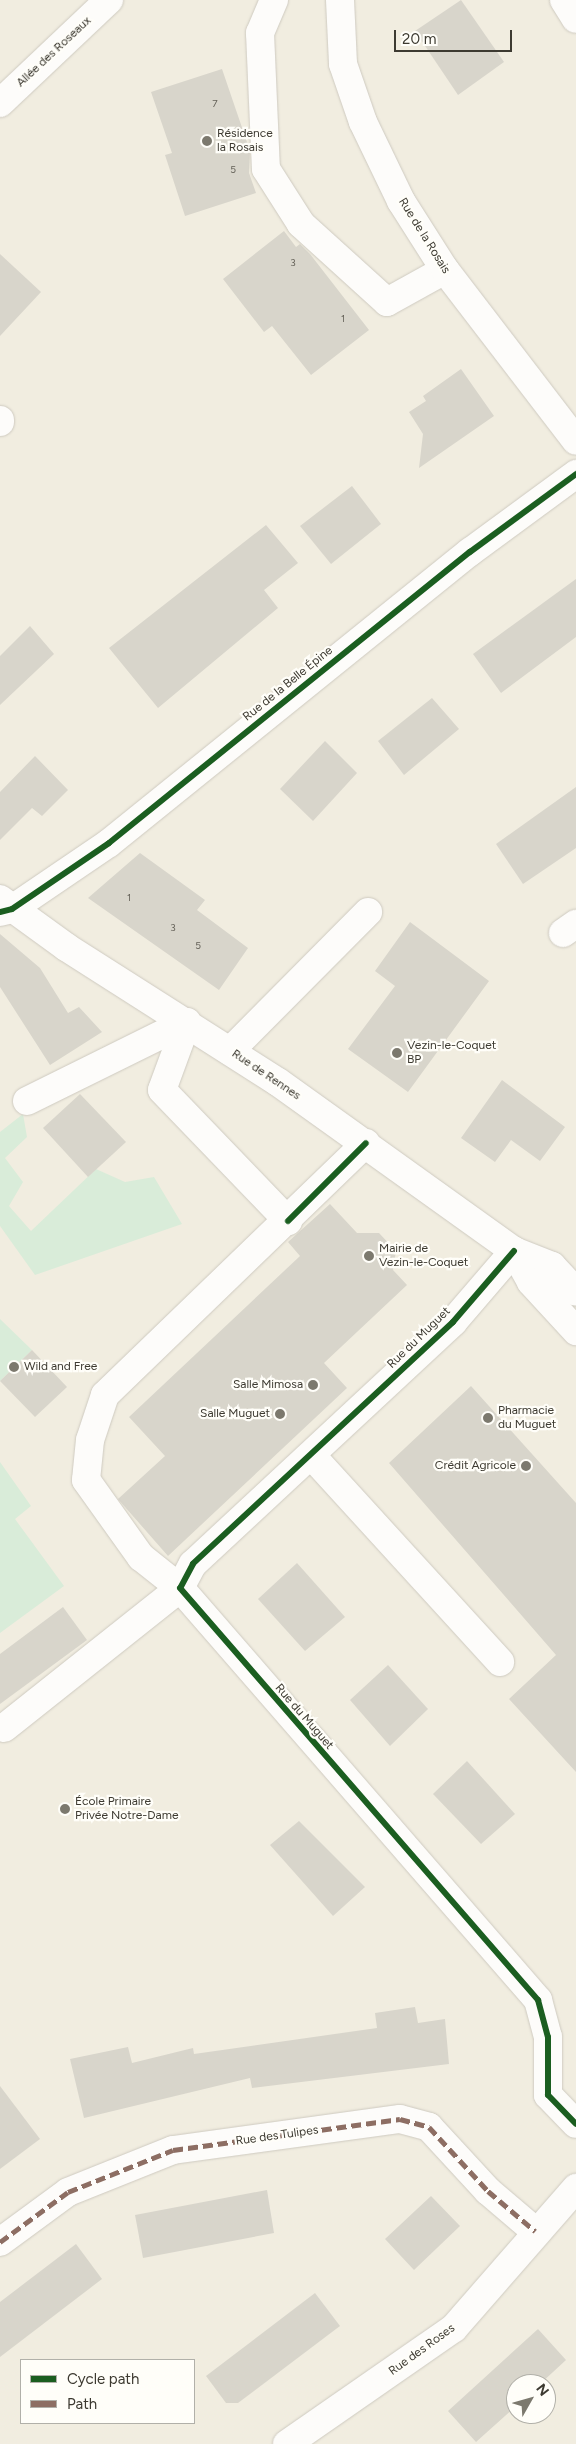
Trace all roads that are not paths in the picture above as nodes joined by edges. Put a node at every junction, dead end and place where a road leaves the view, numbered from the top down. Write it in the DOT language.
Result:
graph roads {
  1 [pos="109,0"];
  2 [pos="274,0"];
  3 [pos="340,0"];
  4 [pos="564,0"];
  5 [pos="576,19"];
  6 [pos="0,103"];
  7 [pos="445,270"];
  8 [pos="576,441"];
  9 [pos="576,474"];
  10 [pos="4,907"];
  11 [pos="368,912"];
  12 [pos="187,1022"];
  13 [pos="230,1051"];
  14 [pos="27,1101"];
  15 [pos="366,1143"];
  16 [pos="288,1221"];
  17 [pos="514,1251"];
  18 [pos="576,1292"];
  19 [pos="576,1330"];
  20 [pos="312,1456"];
  21 [pos="180,1588"];
  22 [pos="500,1662"];
  23 [pos="4,1728"];
  24 [pos="576,2124"];
  25 [pos="572,2203"];
  26 [pos="534,2232"];
  27 [pos="0,2242"];
  28 [pos="287,2444"];
  1 -- 6 [label="street, Allée des Roseaux"];
  2 -- 7 [label="street"];
  3 -- 7 [label="street, Rue de la Rosais"];
  4 -- 5 [label="street"];
  7 -- 8 [label="street, Rue de la Rosais"];
  9 -- 10 [label="street, Rue de la Belle Épine"];
  10 -- 12 [label="street, Rue de Rennes"];
  11 -- 13 [label="street"];
  12 -- 13 [label="street, Rue de Rennes"];
  12 -- 14 [label="street"];
  12 -- 16 [label="street"];
  13 -- 15 [label="street, Rue de Rennes"];
  15 -- 16 [label="street"];
  15 -- 17 [label="street, Rue de Rennes"];
  16 -- 21 [label="street"];
  17 -- 18 [label="street, Rue de Rennes"];
  17 -- 19 [label="street, Rue de Rennes"];
  17 -- 20 [label="street, Rue du Muguet"];
  20 -- 21 [label="street, Rue du Muguet"];
  20 -- 22 [label="street"];
  21 -- 23 [label="street"];
  21 -- 24 [label="street, Rue du Muguet"];
  25 -- 26 [label="street, Rue des Roses"];
  26 -- 27 [label="street, Rue des Tulipes"];
  26 -- 28 [label="street, Rue des Roses"];
}
